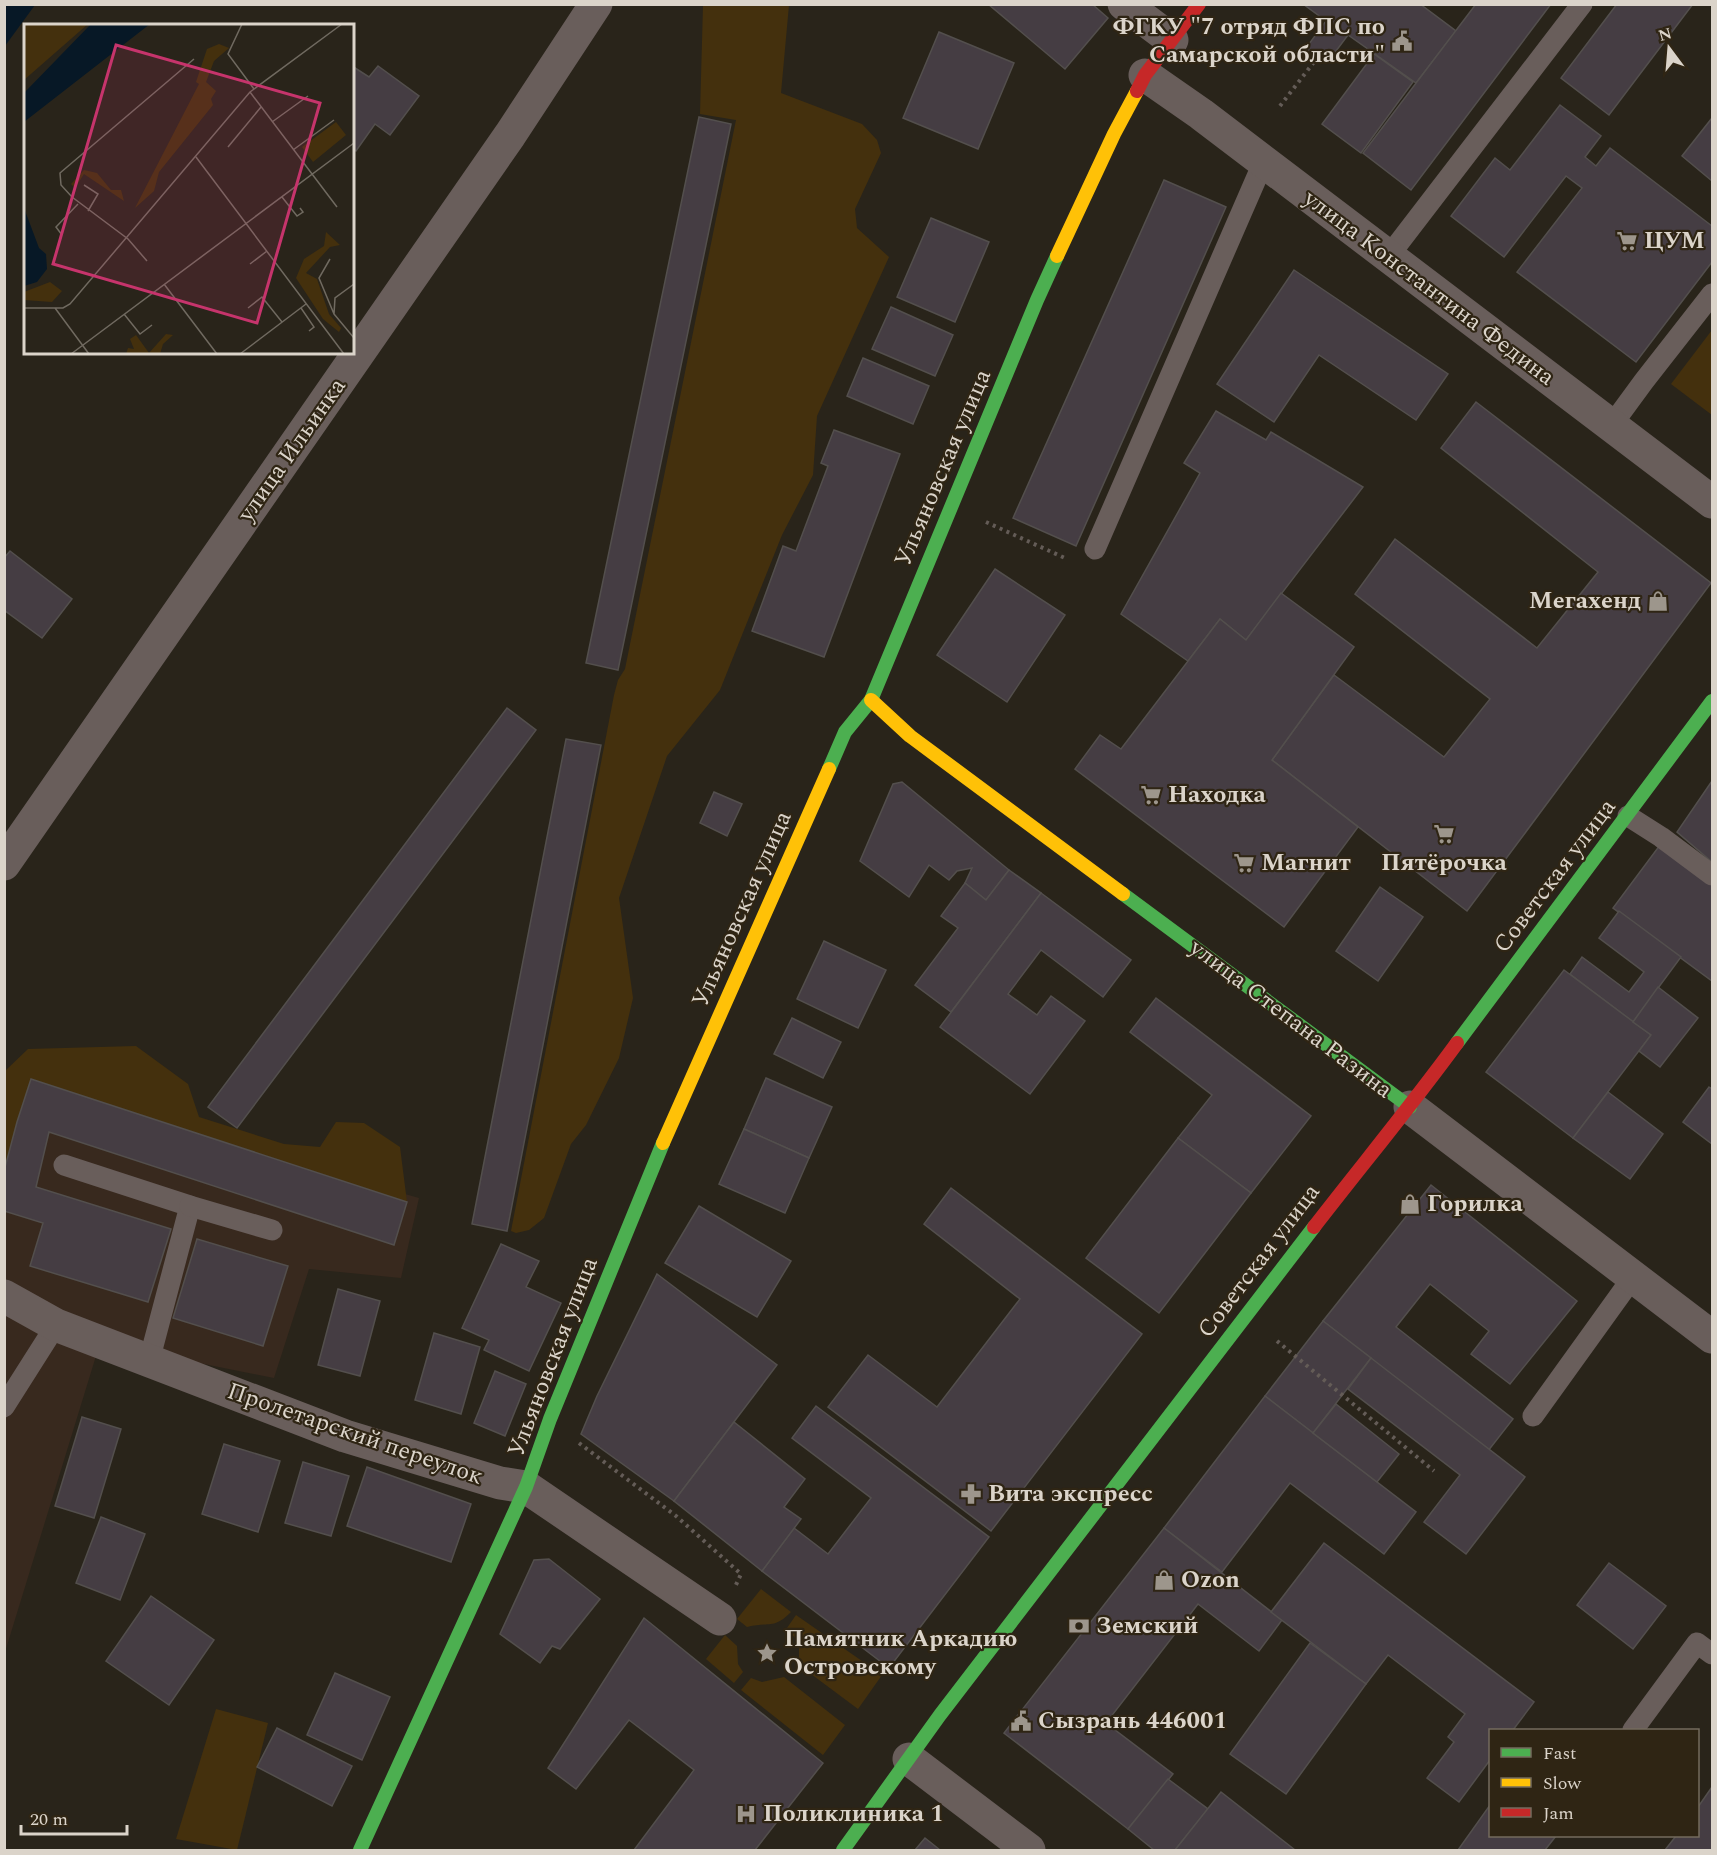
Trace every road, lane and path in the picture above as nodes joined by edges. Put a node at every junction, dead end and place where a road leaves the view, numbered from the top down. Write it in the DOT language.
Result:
graph roads {
  1 [pos="596,4"];
  2 [pos="1124,4"];
  3 [pos="1199,4"];
  4 [pos="1582,4"];
  5 [pos="1172,40"];
  6 [pos="1314,62"];
  7 [pos="1145,75"];
  8 [pos="1280,106"];
  9 [pos="1263,163"];
  10 [pos="1388,257"];
  11 [pos="1713,294"];
  12 [pos="1611,426"];
  13 [pos="1713,502"];
  14 [pos="986,522"];
  15 [pos="1095,549"];
  16 [pos="870,700"];
  17 [pos="1713,701"];
  18 [pos="1628,816"];
  19 [pos="4,864"];
  20 [pos="1713,875"];
  21 [pos="1410,1107"];
  22 [pos="64,1165"];
  23 [pos="190,1206"];
  24 [pos="272,1230"];
  25 [pos="1633,1277"];
  26 [pos="4,1296"];
  27 [pos="56,1325"];
  28 [pos="1713,1337"];
  29 [pos="1277,1341"];
  30 [pos="149,1361"];
  31 [pos="4,1407"];
  32 [pos="1533,1416"];
  33 [pos="550,1419"];
  34 [pos="1434,1471"];
  35 [pos="526,1487"];
  36 [pos="720,1619"];
  37 [pos="1713,1654"];
  38 [pos="1634,1729"];
  39 [pos="909,1759"];
  40 [pos="360,1851"];
  41 [pos="843,1851"];
  42 [pos="1029,1851"];
  1 -- 19 [label="street, улица Ильинка"];
  2 -- 5 [label="street"];
  3 -- 5 [label="main road, Ульяновская улица"];
  4 -- 10 [label="lane"];
  5 -- 7 [label="main road, Ульяновская улица"];
  6 -- 8 [label="path"];
  7 -- 9 [label="street, улица Константина Федина"];
  7 -- 16 [label="main road, Ульяновская улица"];
  9 -- 10 [label="street, улица Константина Федина"];
  9 -- 15 [label="lane"];
  10 -- 12 [label="street, улица Константина Федина"];
  11 -- 12 [label="lane"];
  12 -- 13 [label="street, улица Константина Федина"];
  14 -- 15 [label="path"];
  16 -- 21 [label="main road, улица Степана Разина"];
  16 -- 33 [label="main road, Ульяновская улица"];
  17 -- 18 [label="main road, Советская улица"];
  18 -- 20 [label="lane"];
  18 -- 21 [label="main road, Советская улица"];
  21 -- 25 [label="street, улица Степана Разина"];
  21 -- 39 [label="main road, Советская улица"];
  22 -- 23 [label="lane"];
  23 -- 24 [label="lane"];
  23 -- 30 [label="lane"];
  25 -- 28 [label="street, улица Степана Разина"];
  25 -- 32 [label="lane"];
  26 -- 27 [label="street, Пролетарский переулок"];
  27 -- 30 [label="street, Пролетарский переулок"];
  27 -- 31 [label="lane"];
  29 -- 34 [label="path"];
  30 -- 35 [label="street, Пролетарский переулок"];
  33 -- 35 [label="main road, Ульяновская улица"];
  33 -- 36 [label="path"];
  35 -- 36 [label="street, Пролетарский переулок"];
  35 -- 40 [label="main road, Ульяновская улица"];
  37 -- 38 [label="lane"];
  39 -- 41 [label="main road, Советская улица"];
  39 -- 42 [label="street"];
}
